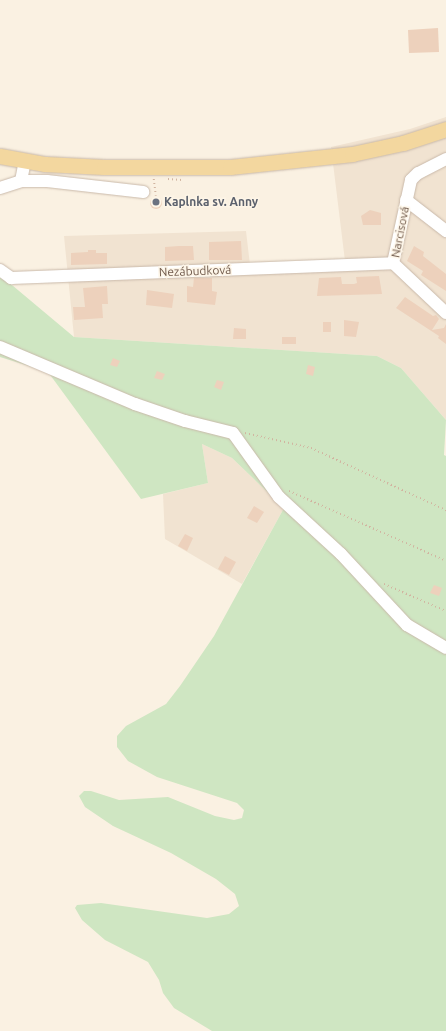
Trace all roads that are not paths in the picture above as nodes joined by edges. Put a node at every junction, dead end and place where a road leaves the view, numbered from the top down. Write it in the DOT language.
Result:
graph roads {
  1 [pos="446,129"];
  2 [pos="0,156"];
  3 [pos="446,159"];
  4 [pos="25,160"];
  5 [pos="45,164"];
  6 [pos="39,180"];
  7 [pos="21,181"];
  8 [pos="0,188"];
  9 [pos="143,192"];
  10 [pos="406,200"];
  11 [pos="446,231"];
  12 [pos="394,263"];
  13 [pos="0,270"];
  14 [pos="446,313"];
  15 [pos="0,347"];
  16 [pos="446,648"];
  1 -- 5 [label="main road"];
  2 -- 4 [label="main road"];
  3 -- 10 [label="street, Narcisová"];
  4 -- 5 [label="main road"];
  4 -- 7 [label="street"];
  5 -- 6 [label="street"];
  6 -- 7 [label="street"];
  6 -- 9 [label="street"];
  7 -- 8 [label="street"];
  10 -- 11 [label="street"];
  10 -- 12 [label="street, Narcisová"];
  12 -- 13 [label="street, Nezábudková"];
  12 -- 14 [label="street, Narcisová"];
  15 -- 16 [label="street"];
}
